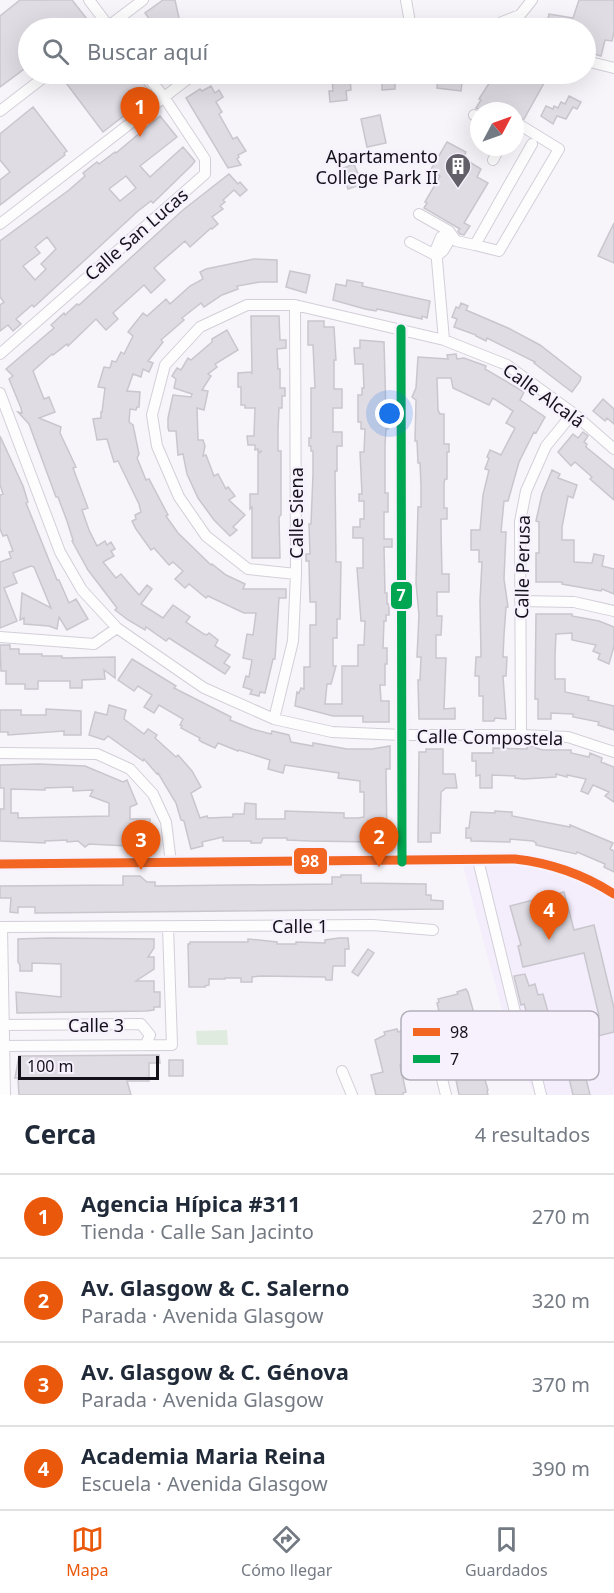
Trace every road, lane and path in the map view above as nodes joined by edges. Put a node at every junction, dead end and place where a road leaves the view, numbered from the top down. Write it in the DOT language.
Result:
graph roads {
  1 [pos="88,0"];
  2 [pos="142,0"];
  3 [pos="406,0"];
  4 [pos="532,0"];
  5 [pos="102,18"];
  6 [pos="121,18"];
  7 [pos="409,18"];
  8 [pos="512,18"];
  9 [pos="596,64"];
  10 [pos="614,68"];
  11 [pos="35,84"];
  12 [pos="154,84"];
  13 [pos="181,84"];
  14 [pos="164,97"];
  15 [pos="0,111"];
  16 [pos="524,127"];
  17 [pos="532,144"];
  18 [pos="495,156"];
  19 [pos="493,160"];
  20 [pos="419,214"];
  21 [pos="0,224"];
  22 [pos="448,232"];
  23 [pos="410,242"];
  24 [pos="475,245"];
  25 [pos="437,256"];
  26 [pos="295,305"];
  27 [pos="401,329"];
  28 [pos="444,340"];
  29 [pos="0,354"];
  30 [pos="0,393"];
  31 [pos="573,413"];
  32 [pos="614,449"];
  33 [pos="296,574"];
  34 [pos="520,601"];
  35 [pos="614,611"];
  36 [pos="117,628"];
  37 [pos="0,637"];
  38 [pos="274,719"];
  39 [pos="402,735"];
  40 [pos="521,735"];
  41 [pos="614,752"];
  42 [pos="0,753"];
  43 [pos="478,860"];
  44 [pos="402,862"];
  45 [pos="171,863"];
  46 [pos="0,864"];
  47 [pos="614,894"];
  48 [pos="1,927"];
  49 [pos="168,927"];
  50 [pos="433,930"];
  51 [pos="515,1011"];
  52 [pos="2,1025"];
  53 [pos="146,1044"];
  54 [pos="2,1046"];
  55 [pos="342,1071"];
  56 [pos="443,1080"];
  57 [pos="538,1080"];
  58 [pos="5,1095"];
  59 [pos="352,1095"];
  60 [pos="446,1095"];
  61 [pos="542,1095"];
  1 -- 5 [label="street"];
  2 -- 6 [label="street"];
  3 -- 7 [label="street"];
  4 -- 8 [label="street"];
  9 -- 10 [label="street"];
  11 -- 15 [label="street"];
  12 -- 14 [label="street, Calle San Lucas"];
  13 -- 14 [label="street"];
  14 -- 21 [label="street"];
  14 -- 29 [label="street, Calle San Lucas"];
  16 -- 24 [label="street"];
  17 -- 24 [label="street"];
  18 -- 19 [label="street"];
  20 -- 22 [label="street"];
  22 -- 24 [label="street"];
  22 -- 25 [label="street"];
  23 -- 25 [label="street"];
  25 -- 28 [label="street"];
  26 -- 27 [label="street, Calle Alcalá"];
  26 -- 33 [label="street, Calle Siena"];
  26 -- 33 [label="street, Calle Alcalá"];
  27 -- 28 [label="street, Calle Alcalá"];
  27 -- 39 [label="street"];
  28 -- 31 [label="street, Calle Alcalá"];
  30 -- 36 [label="street, Calle Compostela"];
  31 -- 32 [label="street, Calle Alcalá"];
  31 -- 34 [label="street, Calle Perusa"];
  33 -- 38 [label="street, Calle Siena"];
  34 -- 35 [label="street"];
  34 -- 40 [label="street, Calle Perusa"];
  36 -- 37 [label="street"];
  36 -- 38 [label="street, Calle Compostela"];
  38 -- 39 [label="street, Calle Compostela"];
  39 -- 40 [label="street, Calle Compostela"];
  39 -- 44 [label="street"];
  40 -- 41 [label="street, Calle Compostela"];
  42 -- 45 [label="street"];
  43 -- 44 [label="street"];
  43 -- 47 [label="street"];
  43 -- 51 [label="street"];
  44 -- 45 [label="street"];
  45 -- 46 [label="street"];
  48 -- 49 [label="street, Calle 1"];
  48 -- 52 [label="street"];
  49 -- 50 [label="street, Calle 1"];
  49 -- 53 [label="street, Calle 3"];
  52 -- 53 [label="street, Calle 3"];
  52 -- 54 [label="street"];
  53 -- 54 [label="street"];
  54 -- 58 [label="street"];
  55 -- 59 [label="street"];
  56 -- 60 [label="street"];
  57 -- 61 [label="street"];
}
